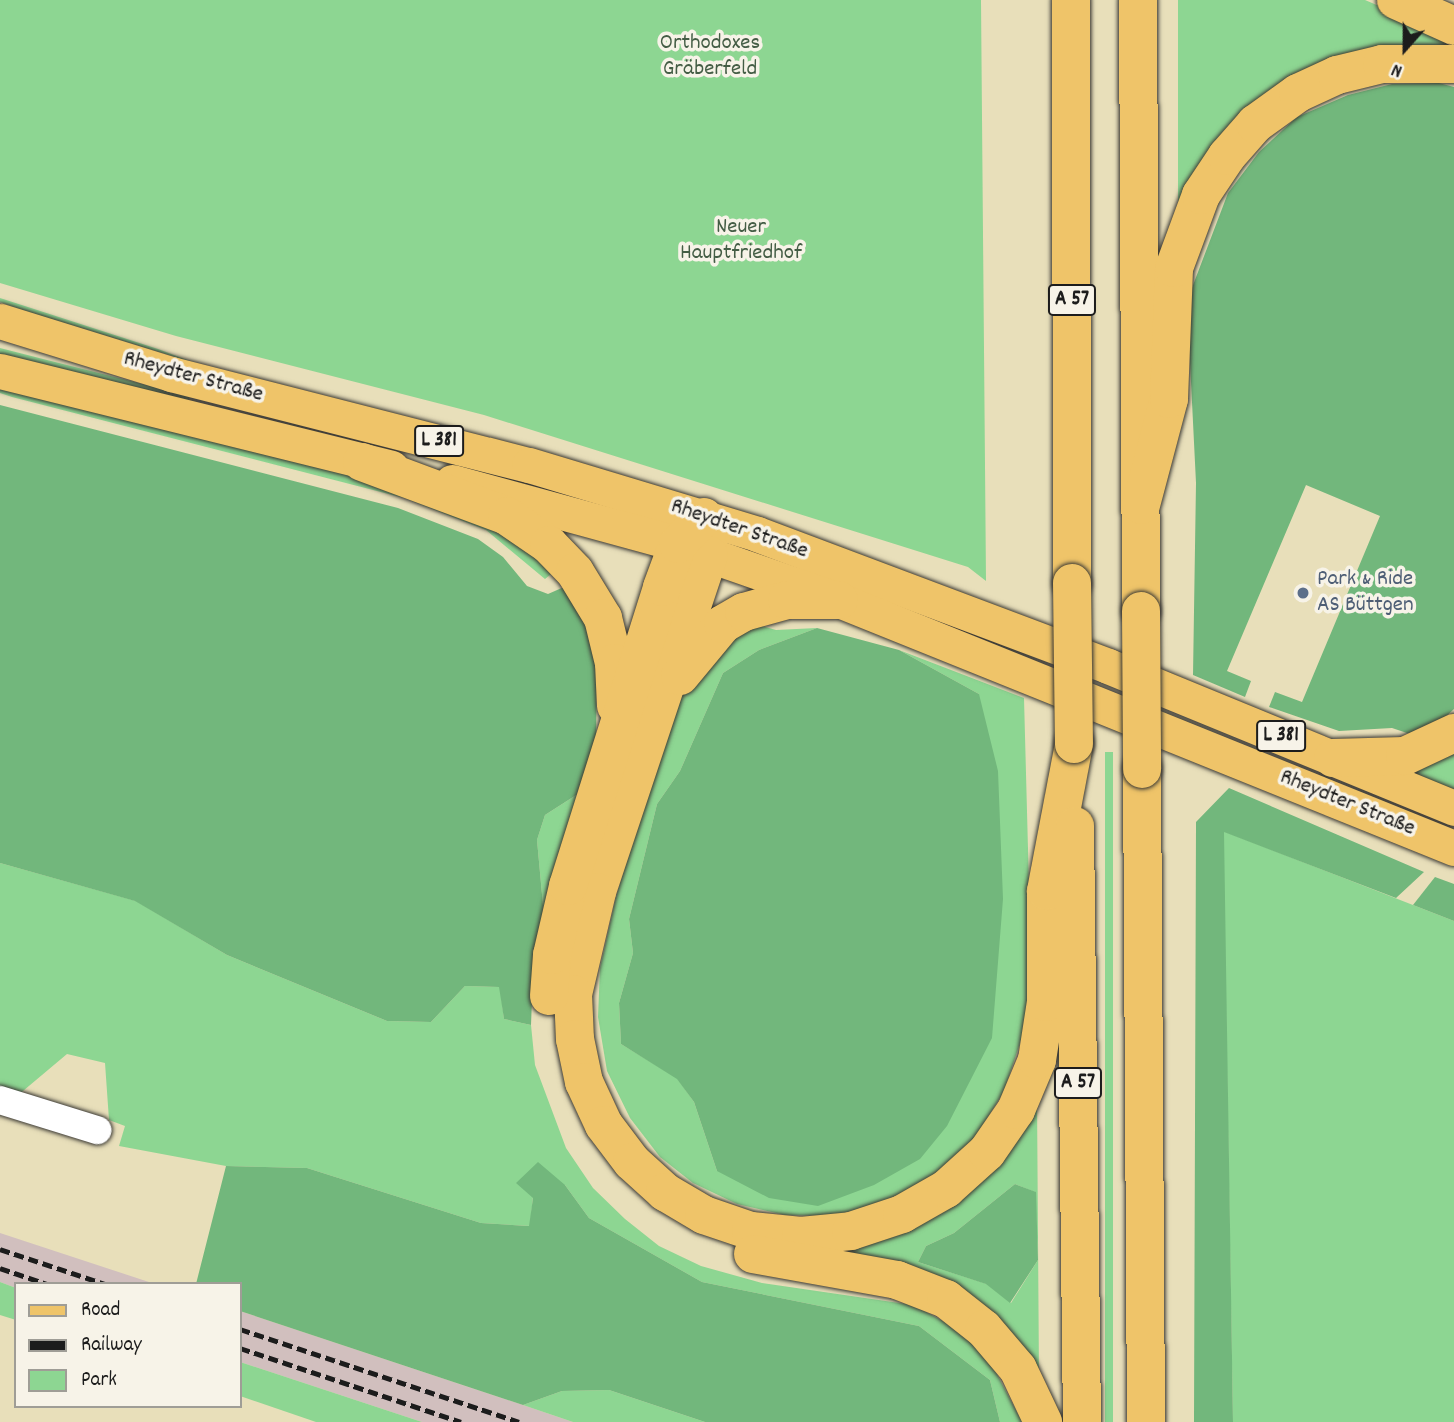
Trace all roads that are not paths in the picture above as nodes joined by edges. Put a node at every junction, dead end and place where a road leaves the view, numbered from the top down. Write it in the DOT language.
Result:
graph roads {
  1 [pos="1071,0"];
  2 [pos="1138,0"];
  3 [pos="1396,0"];
  4 [pos="1454,26"];
  5 [pos="1454,64"];
  6 [pos="0,321"];
  7 [pos="0,371"];
  8 [pos="362,462"];
  9 [pos="1141,505"];
  10 [pos="704,517"];
  11 [pos="693,549"];
  12 [pos="839,600"];
  13 [pos="663,701"];
  14 [pos="1454,733"];
  15 [pos="1074,744"];
  16 [pos="612,748"];
  17 [pos="1333,758"];
  18 [pos="1454,808"];
  19 [pos="1454,848"];
  20 [pos="0,1100"];
  21 [pos="97,1130"];
  22 [pos="1043,1422"];
  23 [pos="1082,1422"];
  24 [pos="1146,1422"];
  1 -- 15 [label="highway, A 57, bridge"];
  2 -- 9 [label="highway"];
  3 -- 4 [label="highway"];
  5 -- 9 [label="highway"];
  6 -- 10 [label="main road, Rheydter Straße / L 381"];
  7 -- 8 [label="main road, Rheydter Straße / L 381"];
  8 -- 11 [label="main road, Rheydter Straße / L 381"];
  8 -- 16 [label="highway"];
  9 -- 24 [label="highway, bridge"];
  10 -- 11 [label="highway"];
  10 -- 17 [label="main road, Rheydter Straße / L 381"];
  11 -- 12 [label="main road, Rheydter Straße / L 381"];
  11 -- 13 [label="highway"];
  11 -- 16 [label="highway"];
  12 -- 13 [label="highway"];
  12 -- 19 [label="main road, Rheydter Straße / L 381"];
  13 -- 15 [label="highway"];
  14 -- 17 [label="highway"];
  15 -- 23 [label="highway, A 57"];
  16 -- 22 [label="highway"];
  17 -- 18 [label="main road, Rheydter Straße / L 381"];
  20 -- 21 [label="lane"];
}
